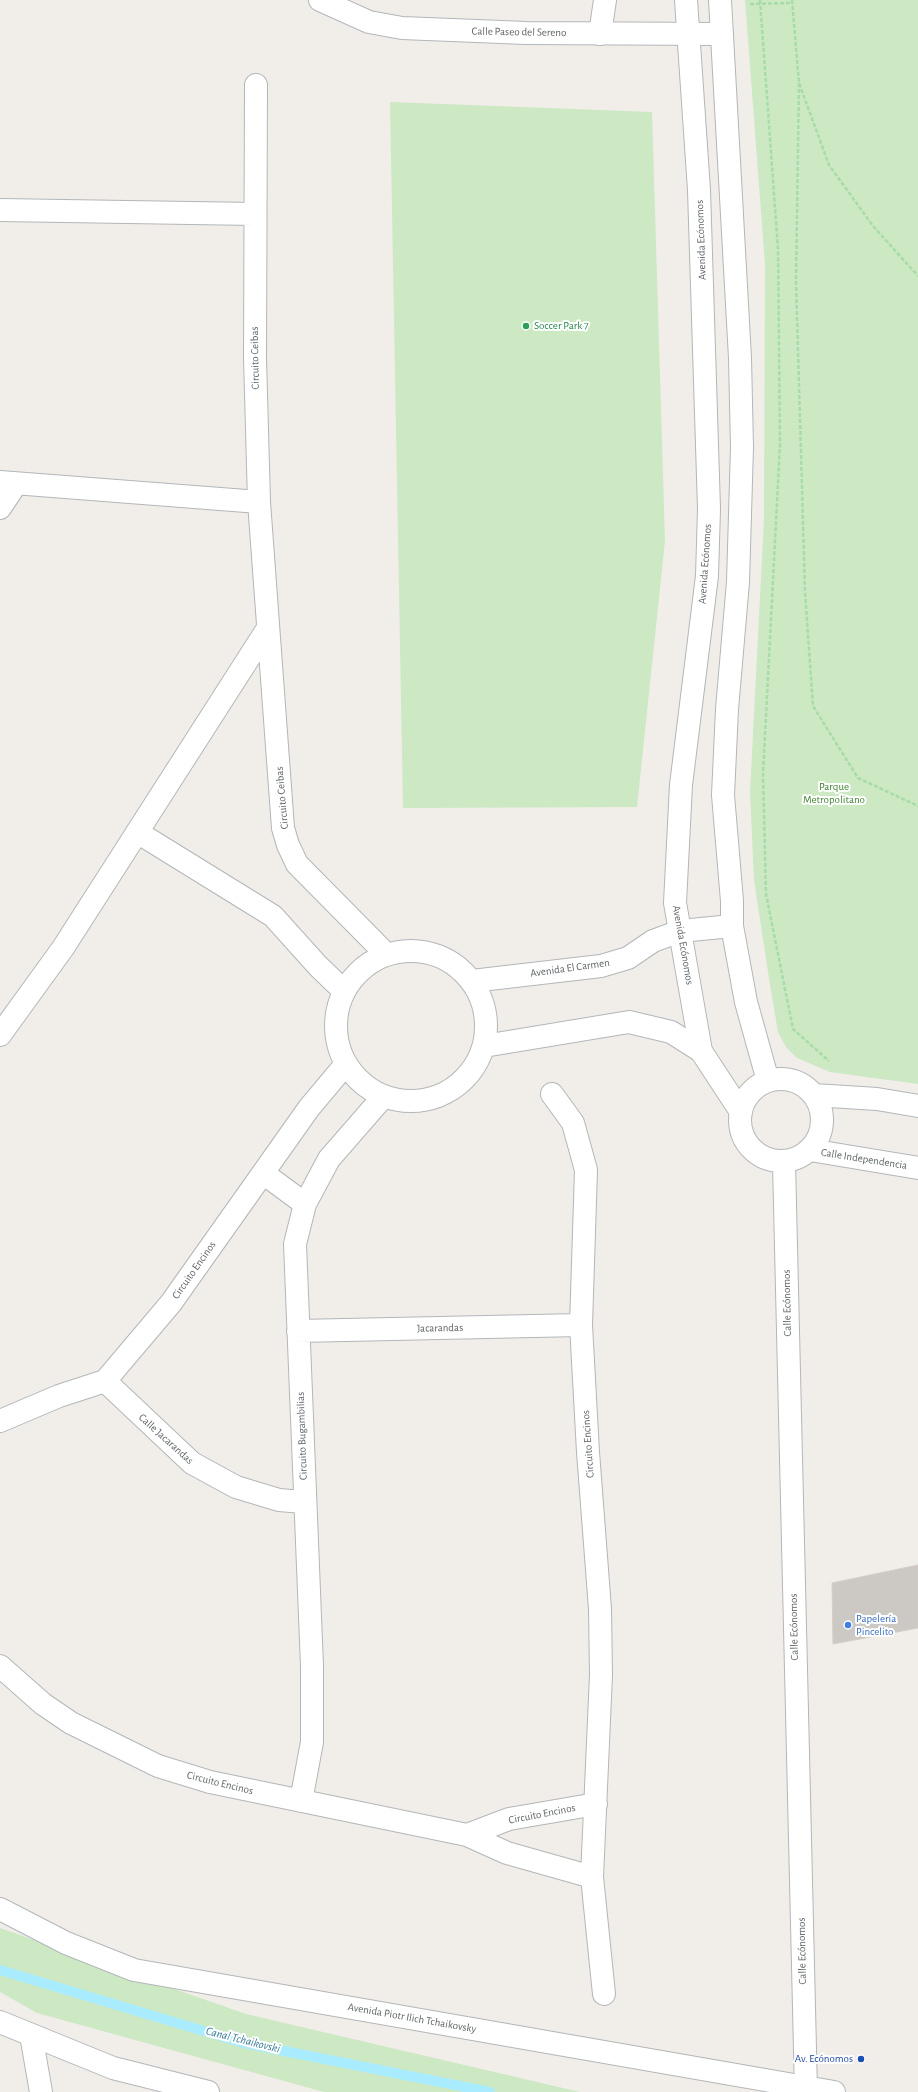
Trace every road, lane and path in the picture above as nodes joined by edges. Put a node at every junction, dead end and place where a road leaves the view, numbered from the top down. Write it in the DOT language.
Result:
graph roads {
  1 [pos="320,0"];
  2 [pos="605,0"];
  3 [pos="686,0"];
  4 [pos="760,0"];
  5 [pos="791,1"];
  6 [pos="720,3"];
  7 [pos="760,4"];
  8 [pos="600,34"];
  9 [pos="688,34"];
  10 [pos="722,34"];
  11 [pos="799,83"];
  12 [pos="256,85"];
  13 [pos="0,210"];
  14 [pos="255,214"];
  15 [pos="918,276"];
  16 [pos="708,445"];
  17 [pos="742,446"];
  18 [pos="8,483"];
  19 [pos="259,502"];
  20 [pos="0,508"];
  21 [pos="268,628"];
  22 [pos="918,806"];
  23 [pos="137,832"];
  24 [pos="732,926"];
  25 [pos="680,931"];
  26 [pos="386,954"];
  27 [pos="472,981"];
  28 [pos="344,991"];
  29 [pos="0,1035"];
  30 [pos="484,1046"];
  31 [pos="701,1051"];
  32 [pos="829,1060"];
  33 [pos="345,1065"];
  34 [pos="768,1081"];
  35 [pos="552,1094"];
  36 [pos="814,1095"];
  37 [pos="383,1097"];
  38 [pos="918,1106"];
  39 [pos="741,1112"];
  40 [pos="810,1150"];
  41 [pos="784,1162"];
  42 [pos="918,1168"];
  43 [pos="263,1173"];
  44 [pos="305,1204"];
  45 [pos="581,1325"];
  46 [pos="298,1331"];
  47 [pos="105,1381"];
  48 [pos="0,1421"];
  49 [pos="304,1502"];
  50 [pos="0,1666"];
  51 [pos="301,1801"];
  52 [pos="596,1804"];
  53 [pos="467,1835"];
  54 [pos="592,1877"];
  55 [pos="0,1909"];
  56 [pos="604,1994"];
  57 [pos="0,2022"];
  58 [pos="31,2035"];
  59 [pos="806,2089"];
  60 [pos="41,2092"];
  61 [pos="208,2092"];
  62 [pos="834,2092"];
  1 -- 8 [label="street, Calle Paseo del Sereno"];
  2 -- 8 [label="street"];
  3 -- 9 [label="street, Avenida Ecónomos"];
  4 -- 7 [label="path"];
  5 -- 7 [label="path"];
  5 -- 11 [label="path"];
  6 -- 7 [label="path"];
  6 -- 10 [label="street"];
  7 -- 32 [label="path"];
  8 -- 9 [label="street, Calle Paseo del Sereno"];
  9 -- 10 [label="street, Calle Paseo del Sereno"];
  9 -- 16 [label="street, Avenida Ecónomos"];
  10 -- 17 [label="street"];
  11 -- 15 [label="path"];
  11 -- 22 [label="path"];
  12 -- 14 [label="street, Circuito Ceibas"];
  13 -- 14 [label="street"];
  14 -- 19 [label="street, Circuito Ceibas"];
  16 -- 17 [label="street"];
  16 -- 25 [label="street, Avenida Ecónomos"];
  17 -- 24 [label="street"];
  18 -- 19 [label="street"];
  18 -- 20 [label="street"];
  19 -- 21 [label="street, Circuito Ceibas"];
  21 -- 23 [label="street"];
  21 -- 26 [label="street, Circuito Ceibas"];
  23 -- 28 [label="street"];
  23 -- 29 [label="street"];
  24 -- 25 [label="street, Avenida El Carmen"];
  24 -- 34 [label="street"];
  25 -- 27 [label="street, Avenida El Carmen"];
  25 -- 31 [label="street, Avenida Ecónomos"];
  26 -- 27 [label="street"];
  26 -- 28 [label="street"];
  27 -- 30 [label="street"];
  28 -- 33 [label="street"];
  30 -- 31 [label="street"];
  30 -- 37 [label="street"];
  31 -- 39 [label="street, Avenida Ecónomos"];
  33 -- 37 [label="street"];
  33 -- 43 [label="street, Circuito Encinos"];
  34 -- 36 [label="street"];
  34 -- 39 [label="street"];
  35 -- 45 [label="street, Circuito Encinos"];
  36 -- 38 [label="street"];
  36 -- 40 [label="street"];
  37 -- 44 [label="street, Circuito Bugambilias"];
  39 -- 41 [label="street"];
  40 -- 41 [label="street"];
  40 -- 42 [label="street, Calle Independencia"];
  41 -- 59 [label="street, Calle Ecónomos"];
  43 -- 44 [label="street"];
  43 -- 47 [label="street, Circuito Encinos"];
  44 -- 46 [label="street, Circuito Bugambilias"];
  45 -- 46 [label="street, Jacarandas"];
  45 -- 52 [label="street, Circuito Encinos"];
  46 -- 49 [label="street, Circuito Bugambilias"];
  47 -- 48 [label="street"];
  47 -- 49 [label="street, Calle Jacarandas"];
  49 -- 51 [label="street, Circuito Bugambilias"];
  50 -- 51 [label="street, Circuito Encinos"];
  51 -- 53 [label="street, Circuito Encinos"];
  52 -- 53 [label="street, Circuito Encinos"];
  52 -- 54 [label="street, Circuito Encinos"];
  53 -- 54 [label="street, Circuito Encinos"];
  54 -- 56 [label="street, Circuito Encinos"];
  55 -- 59 [label="street, Avenida Piotr Ilich Tchaikovsky"];
  57 -- 58 [label="street"];
  58 -- 60 [label="street"];
  58 -- 61 [label="street"];
  59 -- 62 [label="street, Avenida Piotr Ilich Tchaikovsky"];
}
